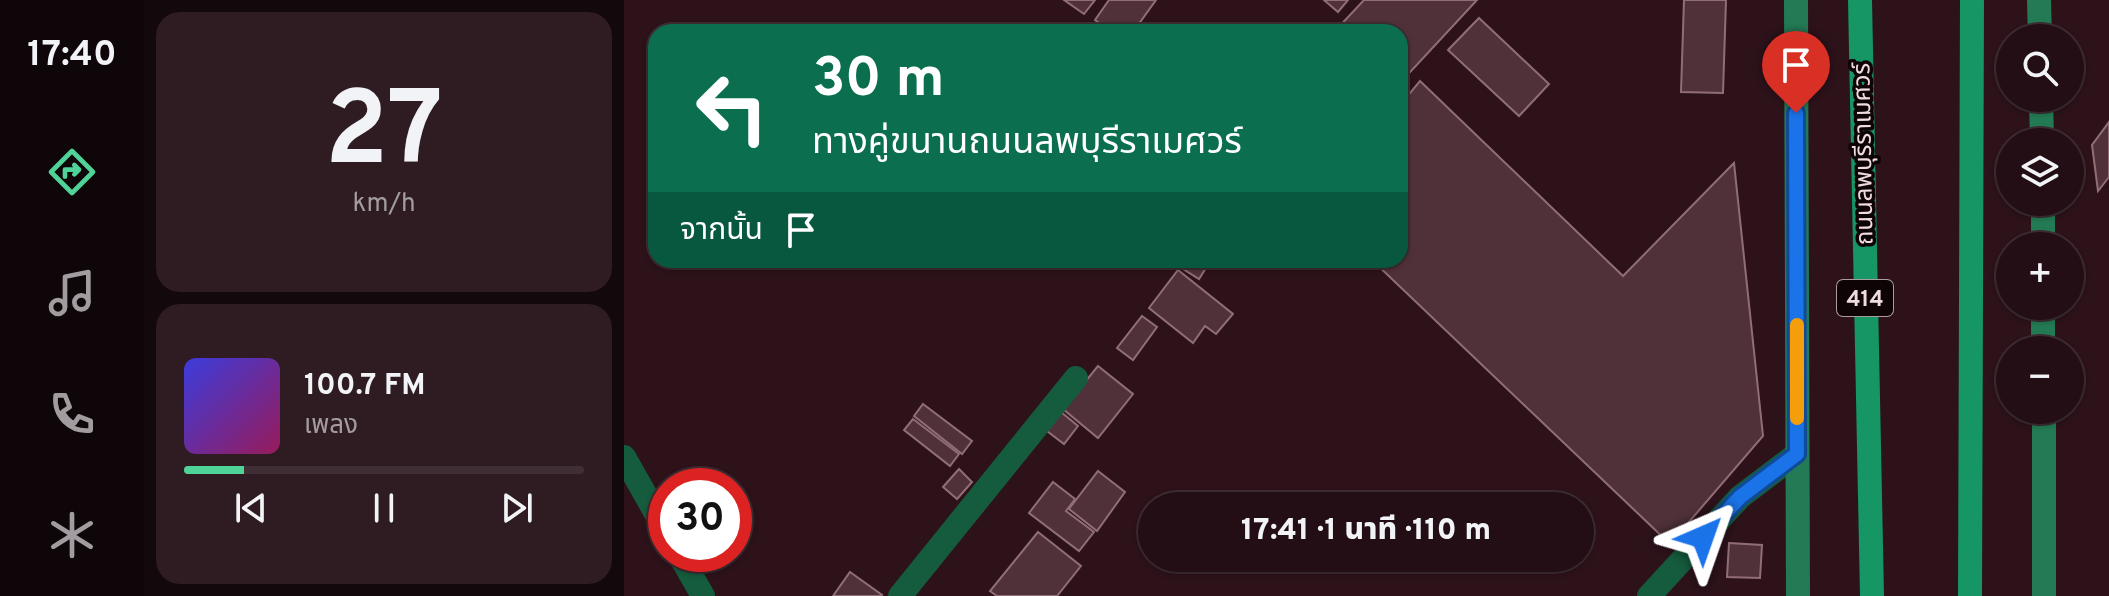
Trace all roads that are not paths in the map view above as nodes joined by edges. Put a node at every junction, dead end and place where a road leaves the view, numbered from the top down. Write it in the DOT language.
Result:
graph roads {
  1 [pos="1796,0"];
  2 [pos="1849,0"];
  3 [pos="1860,0"];
  4 [pos="1972,0"];
  5 [pos="2039,0"];
  6 [pos="2040,24"];
  7 [pos="1861,108"];
  8 [pos="1076,378"];
  9 [pos="2044,424"];
  10 [pos="1797,454"];
  11 [pos="624,457"];
  12 [pos="648,499"];
  13 [pos="689,572"];
  14 [pos="703,596"];
  15 [pos="900,596"];
  16 [pos="1649,596"];
  17 [pos="1798,596"];
  18 [pos="1872,596"];
  19 [pos="1970,596"];
  20 [pos="2044,596"];
  1 -- 10 [label="main road"];
  2 -- 7 [label="main road"];
  3 -- 7 [label="main road, ถนนลพบุรีราเมศวร์ / 414"];
  4 -- 19 [label="main road"];
  5 -- 6 [label="main road"];
  7 -- 18 [label="main road, ถนนลพบุรีราเมศวร์ / 414"];
  8 -- 15 [label="street"];
  9 -- 20 [label="main road"];
  10 -- 16 [label="street"];
  10 -- 17 [label="main road"];
  11 -- 12 [label="street"];
  13 -- 14 [label="street"];
}
